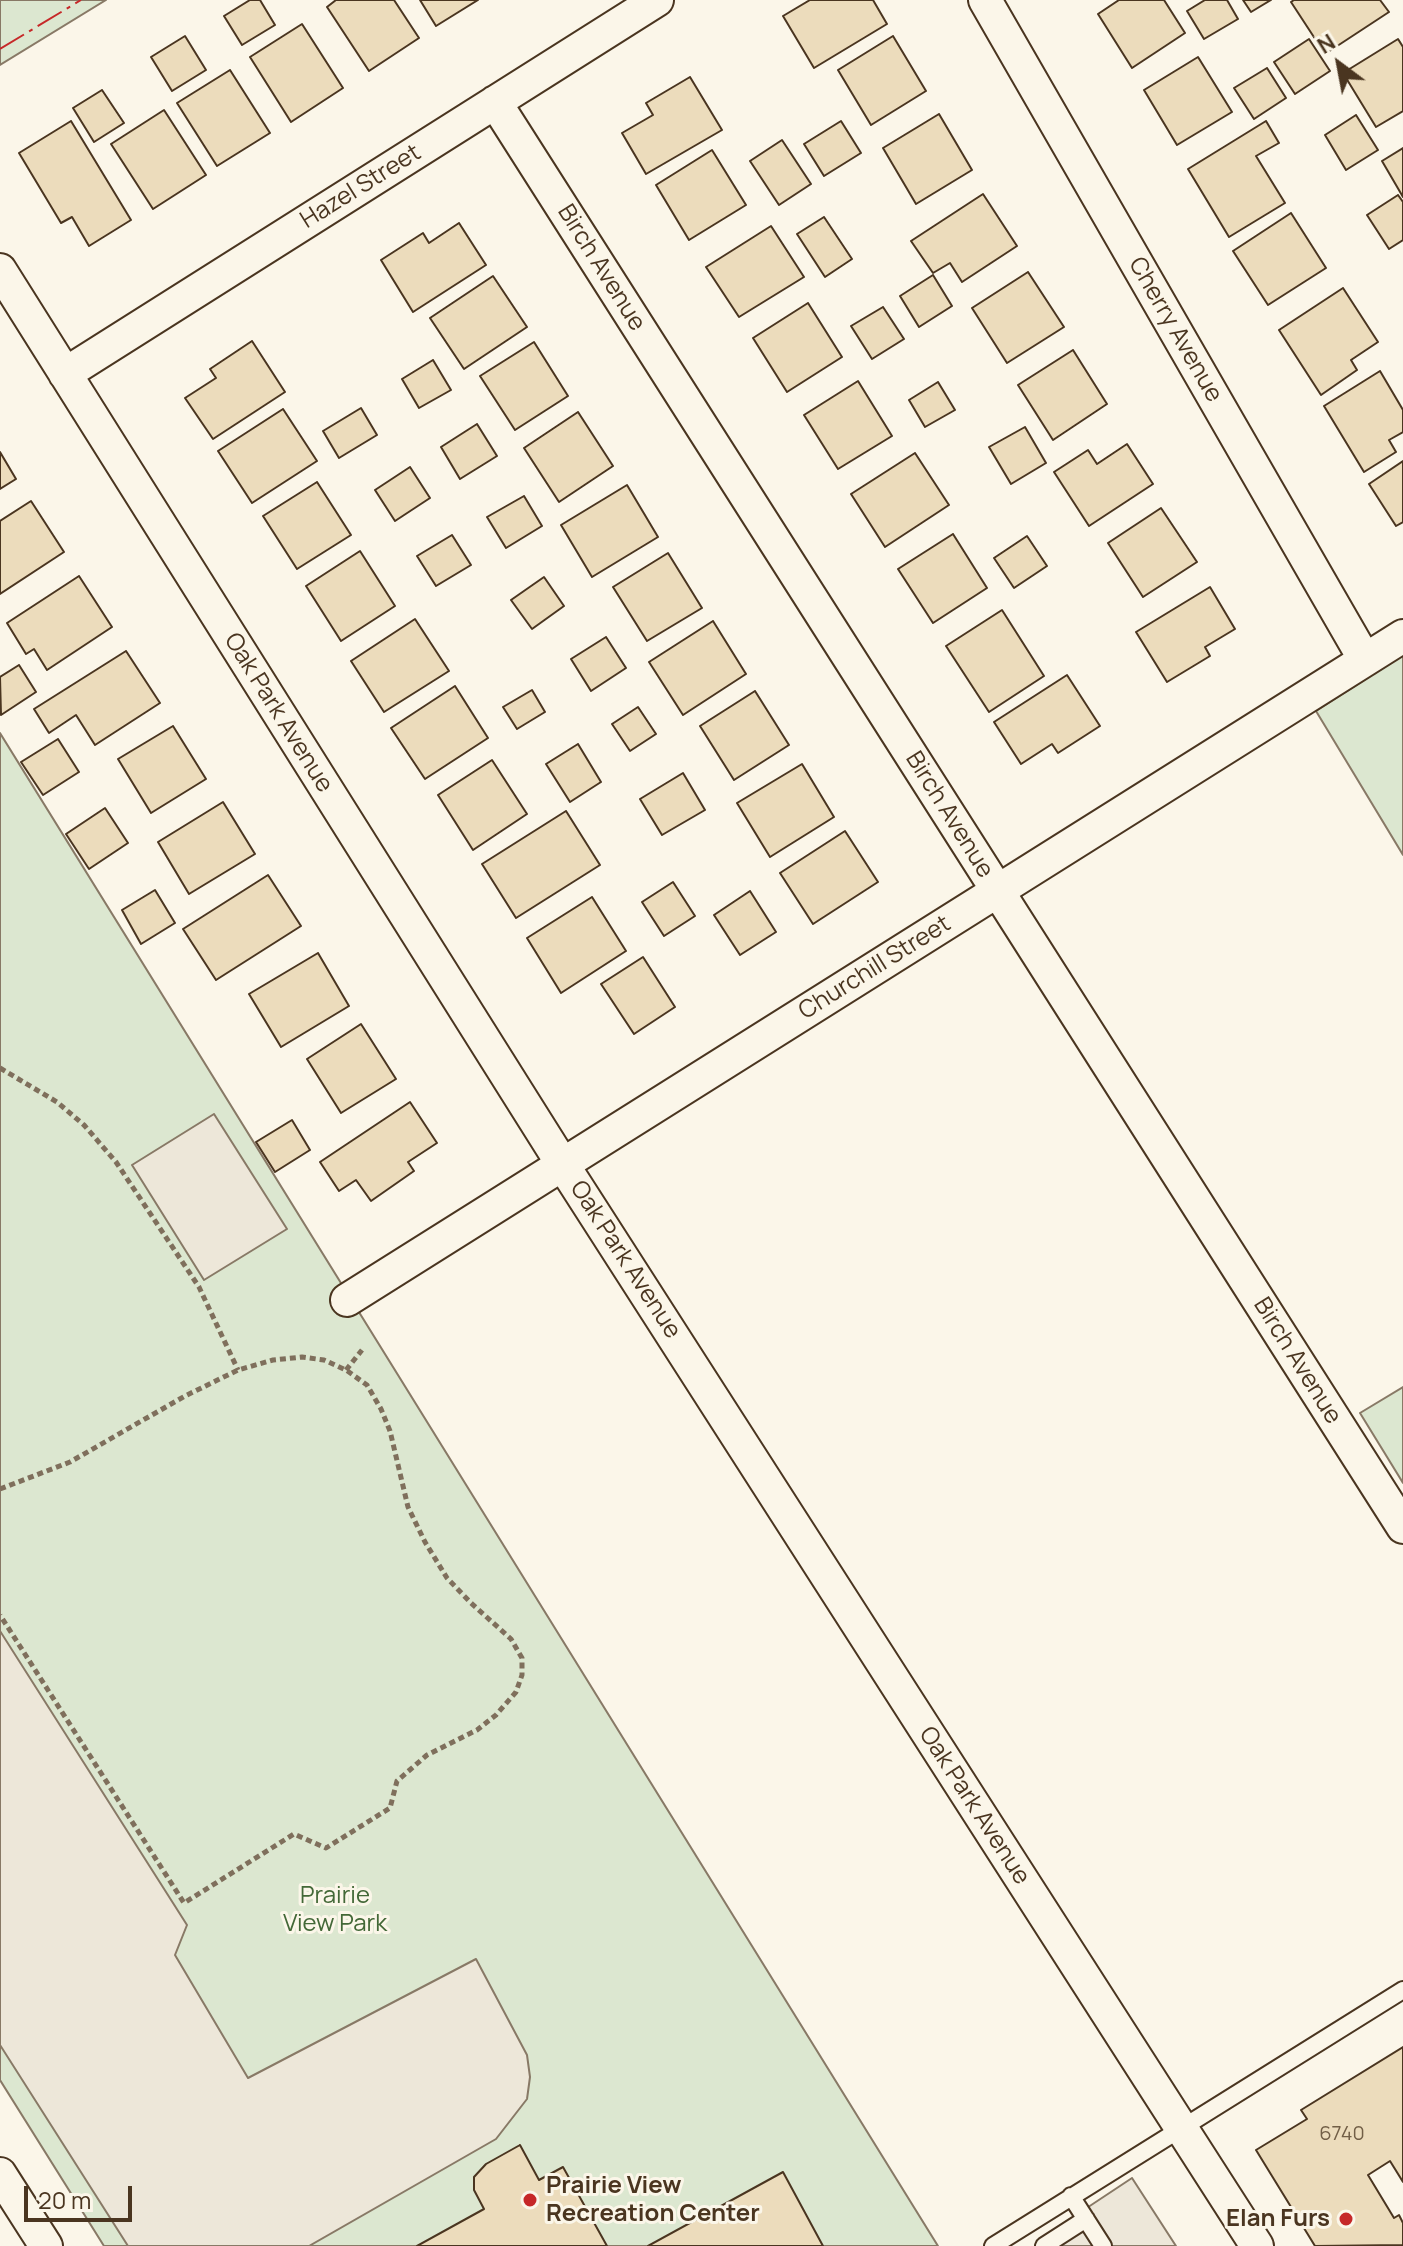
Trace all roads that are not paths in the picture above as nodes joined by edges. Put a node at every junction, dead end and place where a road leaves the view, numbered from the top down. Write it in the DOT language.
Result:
graph roads {
  1 [pos="657,0"];
  2 [pos="985,0"];
  3 [pos="495,102"];
  4 [pos="0,270"];
  5 [pos="65,374"];
  6 [pos="1403,636"];
  7 [pos="1365,660"];
  8 [pos="998,891"];
  9 [pos="563,1165"];
  10 [pos="347,1300"];
  11 [pos="1403,1527"];
  12 [pos="1403,1990"];
  13 [pos="1181,2127"];
  14 [pos="0,2174"];
  15 [pos="1071,2196"];
  16 [pos="1086,2219"];
  17 [pos="46,2246"];
  18 [pos="993,2246"];
  19 [pos="1044,2246"];
  20 [pos="1103,2246"];
  21 [pos="1257,2246"];
  1 -- 3 [label="street, Hazel Street"];
  2 -- 7 [label="street, Cherry Avenue"];
  3 -- 5 [label="street, Hazel Street"];
  3 -- 8 [label="street, Birch Avenue"];
  4 -- 5 [label="street, Oak Park Avenue"];
  5 -- 9 [label="street, Oak Park Avenue"];
  6 -- 7 [label="street, Churchill Street"];
  7 -- 8 [label="street, Churchill Street"];
  8 -- 9 [label="street, Churchill Street"];
  8 -- 11 [label="street, Birch Avenue"];
  9 -- 10 [label="street, Churchill Street"];
  9 -- 13 [label="street, Oak Park Avenue"];
  12 -- 13 [label="lane"];
  13 -- 15 [label="lane"];
  13 -- 21 [label="street, Oak Park Avenue"];
  14 -- 17 [label="street"];
  15 -- 16 [label="lane"];
  15 -- 18 [label="lane"];
  16 -- 19 [label="lane"];
  16 -- 20 [label="lane"];
}
